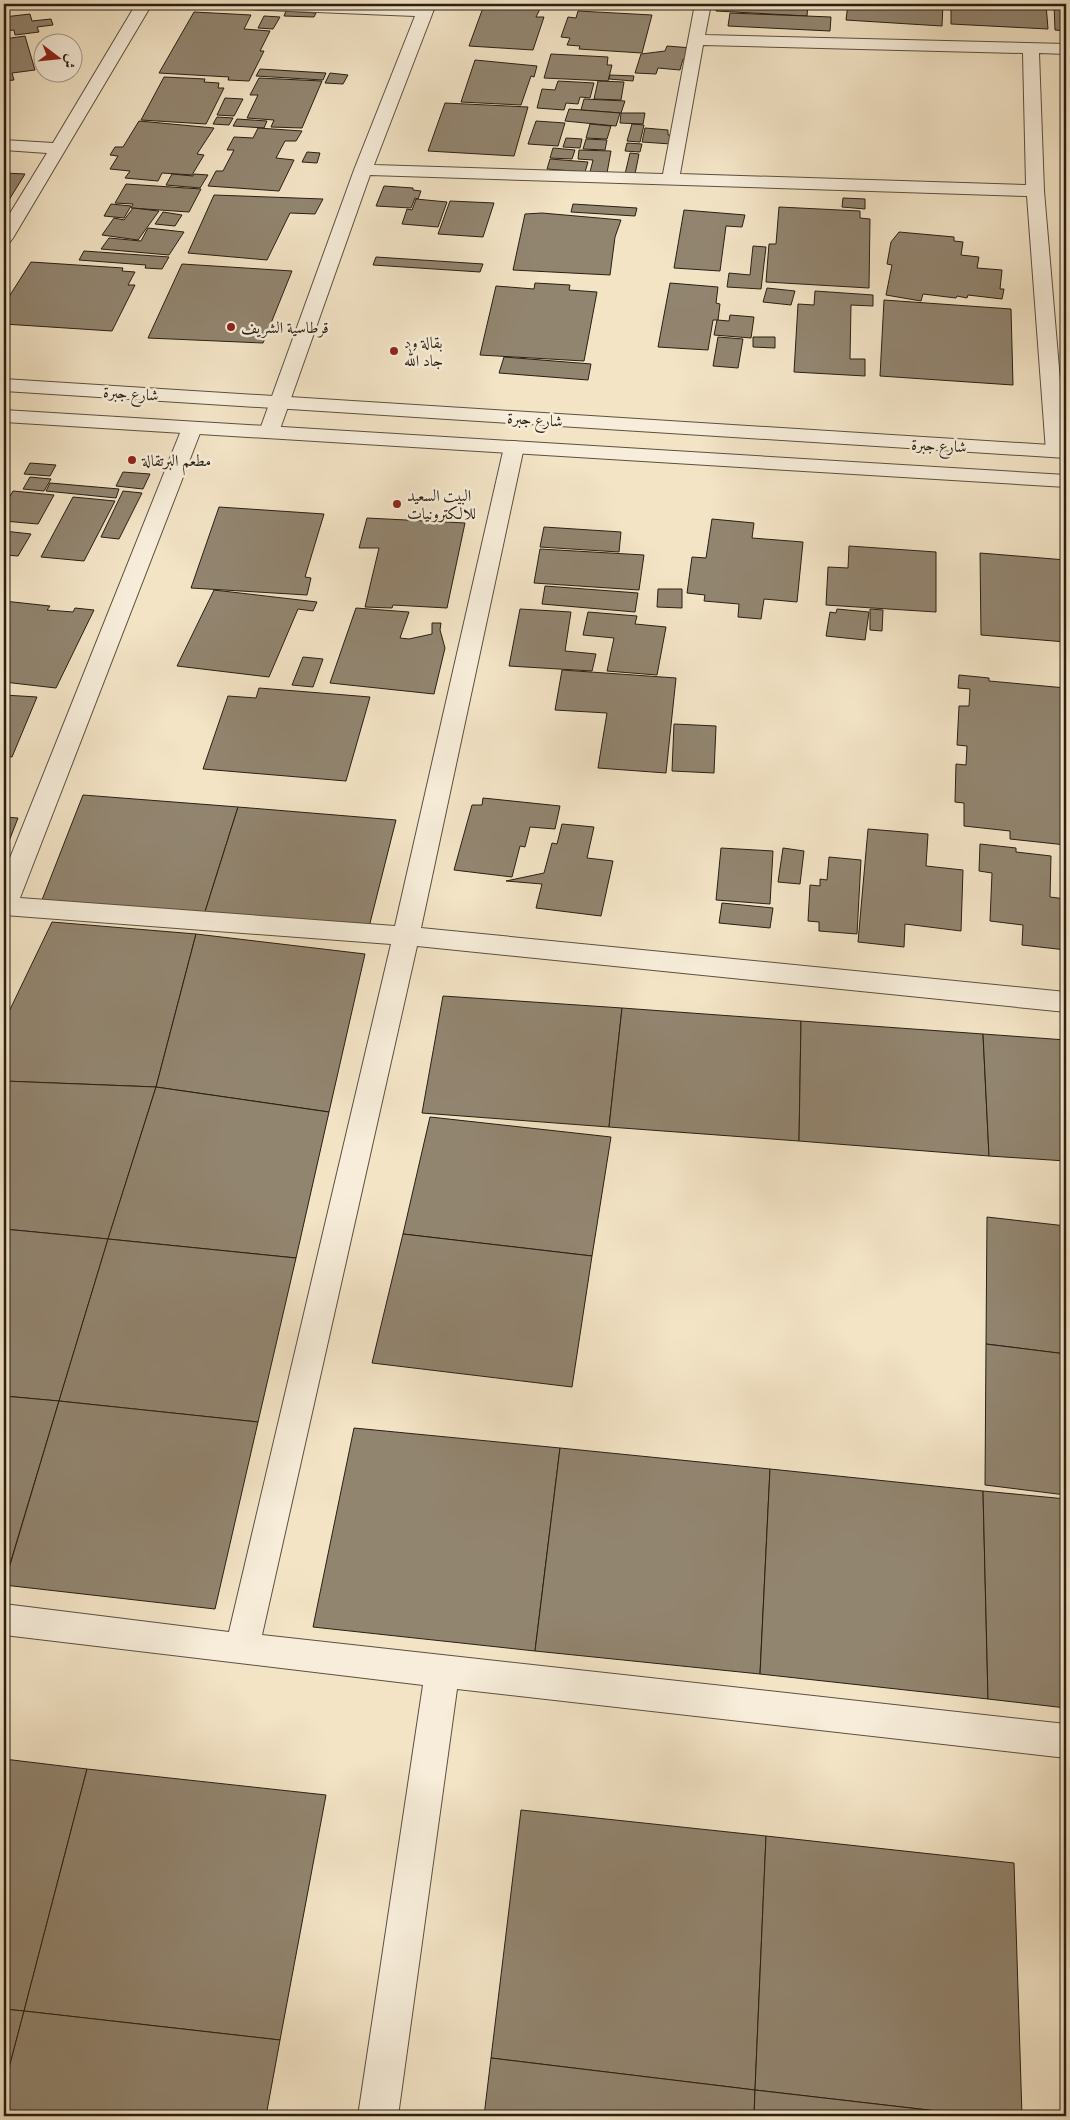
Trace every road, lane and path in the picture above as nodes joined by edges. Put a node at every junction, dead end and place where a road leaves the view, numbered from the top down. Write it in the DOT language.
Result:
graph roads {
  1 [pos="144,4"];
  2 [pos="244,4"];
  3 [pos="703,4"];
  4 [pos="426,8"];
  5 [pos="697,40"];
  6 [pos="1031,48"];
  7 [pos="1066,49"];
  8 [pos="4,145"];
  9 [pos="56,148"];
  10 [pos="363,170"];
  11 [pos="670,181"];
  12 [pos="1035,191"];
  13 [pos="4,238"];
  14 [pos="4,385"];
  15 [pos="279,404"];
  16 [pos="4,416"];
  17 [pos="192,428"];
  18 [pos="269,432"];
  19 [pos="514,447"];
  20 [pos="1061,452"];
  21 [pos="1066,481"];
  22 [pos="4,905"];
  23 [pos="406,936"];
  24 [pos="1066,1002"];
  25 [pos="4,1620"];
  26 [pos="242,1649"];
  27 [pos="442,1671"];
  28 [pos="1066,1741"];
  29 [pos="378,2116"];
  1 -- 9 [label="street"];
  2 -- 4 [label="street"];
  3 -- 5 [label="street"];
  4 -- 10 [label="street"];
  5 -- 6 [label="street"];
  5 -- 11 [label="street"];
  6 -- 7 [label="street"];
  6 -- 12 [label="street"];
  8 -- 9 [label="street"];
  9 -- 13 [label="street"];
  10 -- 11 [label="street"];
  10 -- 15 [label="street"];
  11 -- 12 [label="street"];
  12 -- 20 [label="street"];
  14 -- 15 [label="street, شارع جبرة"];
  15 -- 18 [label="street"];
  15 -- 20 [label="street, شارع جبرة"];
  16 -- 17 [label="street, شارع جبرة"];
  17 -- 18 [label="street, شارع جبرة"];
  17 -- 22 [label="street"];
  18 -- 19 [label="street, شارع جبرة"];
  19 -- 21 [label="street, شارع جبرة"];
  19 -- 23 [label="street"];
  22 -- 23 [label="street"];
  23 -- 24 [label="street"];
  23 -- 26 [label="street"];
  25 -- 26 [label="street"];
  26 -- 27 [label="street"];
  27 -- 28 [label="street"];
  27 -- 29 [label="street"];
}
